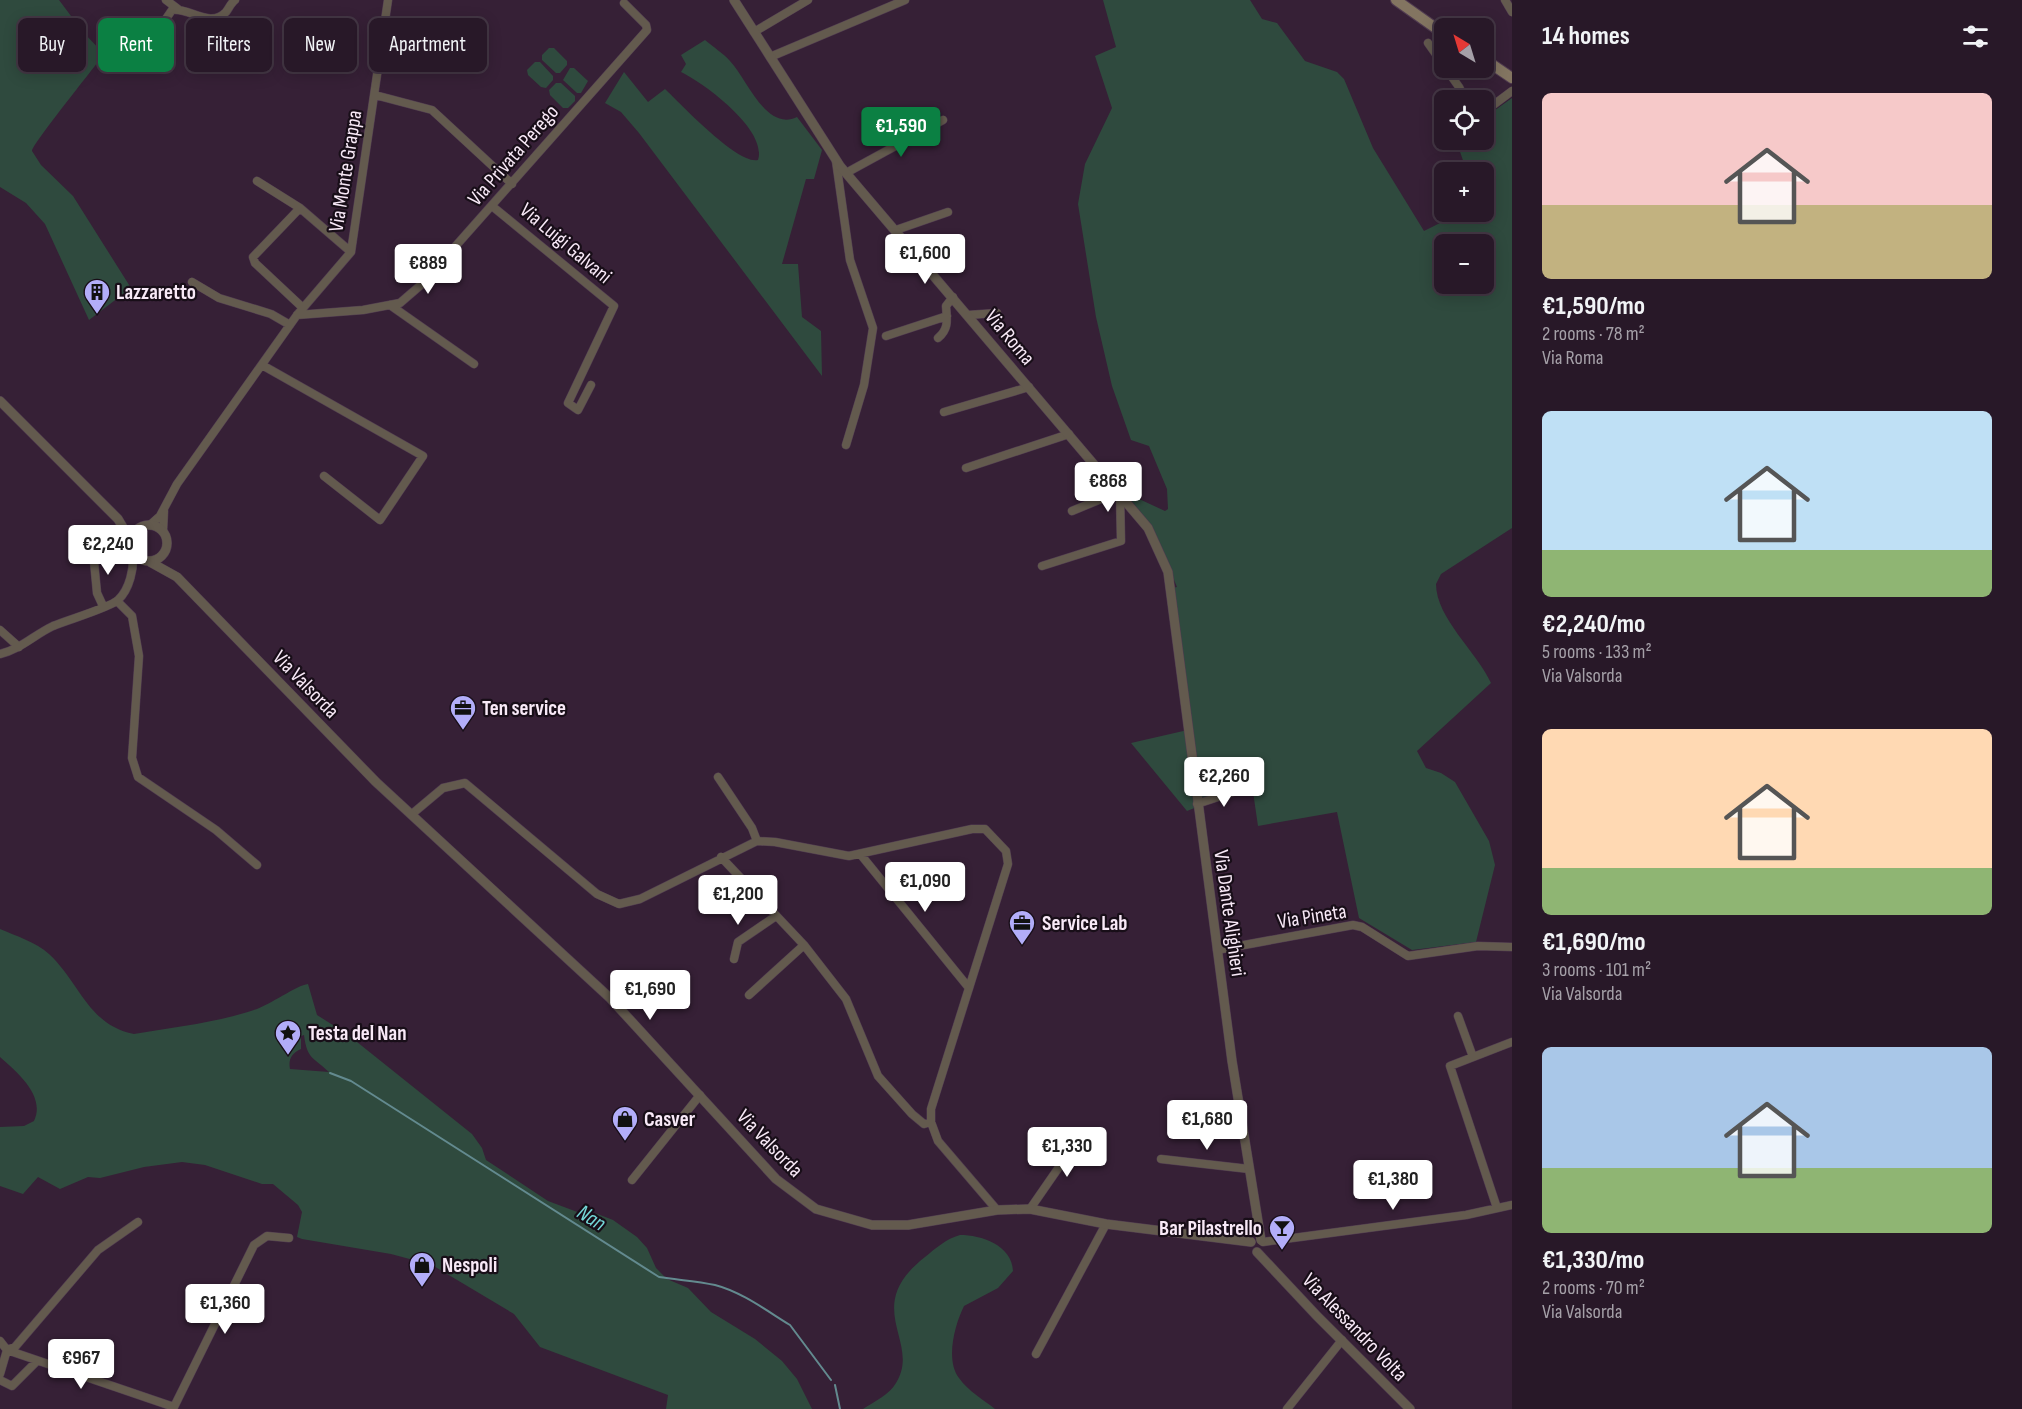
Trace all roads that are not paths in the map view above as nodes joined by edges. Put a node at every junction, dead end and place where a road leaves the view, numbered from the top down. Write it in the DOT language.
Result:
graph roads {
  1 [pos="166,0"];
  2 [pos="235,0"];
  3 [pos="388,0"];
  4 [pos="734,0"];
  5 [pos="808,0"];
  6 [pos="905,0"];
  7 [pos="1396,0"];
  8 [pos="1505,0"];
  9 [pos="624,3"];
  10 [pos="178,9"];
  11 [pos="1512,12"];
  12 [pos="165,18"];
  13 [pos="1434,27"];
  14 [pos="754,32"];
  15 [pos="1428,43"];
  16 [pos="770,57"];
  17 [pos="1494,66"];
  18 [pos="1512,78"];
  19 [pos="1460,90"];
  20 [pos="1512,91"];
  21 [pos="375,95"];
  22 [pos="1494,104"];
  23 [pos="943,120"];
  24 [pos="836,160"];
  25 [pos="846,173"];
  26 [pos="256,181"];
  27 [pos="512,184"];
  28 [pos="492,206"];
  29 [pos="300,208"];
  30 [pos="948,212"];
  31 [pos="896,230"];
  32 [pos="351,252"];
  33 [pos="192,282"];
  34 [pos="953,297"];
  35 [pos="390,305"];
  36 [pos="303,308"];
  37 [pos="997,313"];
  38 [pos="297,315"];
  39 [pos="968,315"];
  40 [pos="947,316"];
  41 [pos="290,325"];
  42 [pos="886,336"];
  43 [pos="938,338"];
  44 [pos="474,364"];
  45 [pos="261,365"];
  46 [pos="591,384"];
  47 [pos="1029,387"];
  48 [pos="0,401"];
  49 [pos="944,412"];
  50 [pos="1069,434"];
  51 [pos="846,446"];
  52 [pos="966,468"];
  53 [pos="324,476"];
  54 [pos="1119,493"];
  55 [pos="164,510"];
  56 [pos="1072,511"];
  57 [pos="118,519"];
  58 [pos="145,526"];
  59 [pos="163,531"];
  60 [pos="130,541"];
  61 [pos="1156,543"];
  62 [pos="167,549"];
  63 [pos="93,551"];
  64 [pos="133,553"];
  65 [pos="102,562"];
  66 [pos="149,562"];
  67 [pos="93,566"];
  68 [pos="1042,566"];
  69 [pos="132,573"];
  70 [pos="177,577"];
  71 [pos="117,601"];
  72 [pos="103,606"];
  73 [pos="0,630"];
  74 [pos="19,648"];
  75 [pos="0,654"];
  76 [pos="718,777"];
  77 [pos="1242,789"];
  78 [pos="1197,804"];
  79 [pos="412,814"];
  80 [pos="758,841"];
  81 [pos="861,855"];
  82 [pos="721,857"];
  83 [pos="257,865"];
  84 [pos="776,916"];
  85 [pos="804,945"];
  86 [pos="1512,947"];
  87 [pos="1217,950"];
  88 [pos="734,959"];
  89 [pos="969,988"];
  90 [pos="749,995"];
  91 [pos="1458,1016"];
  92 [pos="1512,1042"];
  93 [pos="1473,1057"];
  94 [pos="700,1095"];
  95 [pos="931,1122"];
  96 [pos="1089,1135"];
  97 [pos="1161,1159"];
  98 [pos="1249,1169"];
  99 [pos="632,1180"];
  100 [pos="1512,1205"];
  101 [pos="1497,1208"];
  102 [pos="1030,1209"];
  103 [pos="997,1210"];
  104 [pos="138,1221"];
  105 [pos="1106,1224"];
  106 [pos="289,1238"];
  107 [pos="1258,1245"];
  108 [pos="1342,1340"];
  109 [pos="0,1341"];
  110 [pos="7,1350"];
  111 [pos="1036,1354"];
  112 [pos="36,1362"];
  113 [pos="0,1374"];
  114 [pos="0,1380"];
  115 [pos="1287,1409"];
  116 [pos="1410,1409"];
  1 -- 10 [label="street"];
  2 -- 10 [label="street"];
  3 -- 21 [label="street, Via Monte Grappa"];
  4 -- 14 [label="street, Via Roma"];
  5 -- 14 [label="street"];
  6 -- 16 [label="street"];
  7 -- 13 [label="main road"];
  8 -- 11 [label="street"];
  9 -- 27 [label="street, Via Privata Perego"];
  10 -- 12 [label="street"];
  14 -- 16 [label="street, Via Roma"];
  15 -- 19 [label="street"];
  16 -- 24 [label="street, Via Roma"];
  17 -- 18 [label="main road"];
  20 -- 22 [label="street"];
  21 -- 27 [label="street"];
  21 -- 32 [label="street, Via Monte Grappa"];
  23 -- 25 [label="street"];
  24 -- 25 [label="street, Via Roma"];
  24 -- 51 [label="street"];
  25 -- 31 [label="street, Via Roma"];
  26 -- 29 [label="street"];
  27 -- 28 [label="street, Via Privata Perego"];
  28 -- 35 [label="street, Via Privata Perego"];
  28 -- 46 [label="street, Via Luigi Galvani"];
  29 -- 32 [label="street"];
  29 -- 36 [label="street"];
  30 -- 31 [label="street"];
  31 -- 34 [label="street, Via Roma"];
  32 -- 36 [label="street, Via Monte Grappa"];
  33 -- 41 [label="street"];
  34 -- 39 [label="street, Via Roma"];
  34 -- 40 [label="street"];
  35 -- 38 [label="street, Via Privata Perego"];
  35 -- 44 [label="street"];
  36 -- 38 [label="street, Via Monte Grappa"];
  37 -- 39 [label="street"];
  38 -- 41 [label="street, Via Monte Grappa"];
  39 -- 47 [label="street, Via Roma"];
  40 -- 42 [label="street"];
  40 -- 43 [label="street"];
  41 -- 45 [label="street, Via Monte Grappa"];
  45 -- 53 [label="street"];
  45 -- 55 [label="street, Via Monte Grappa"];
  47 -- 49 [label="street, Via Roma"];
  47 -- 50 [label="street, Via Roma"];
  48 -- 57 [label="street"];
  50 -- 52 [label="street"];
  50 -- 54 [label="street, Via Roma"];
  54 -- 56 [label="street"];
  54 -- 61 [label="street, Via Roma"];
  54 -- 68 [label="street"];
  55 -- 58 [label="street, Via Monte Grappa"];
  55 -- 59 [label="street, Via Monte Grappa"];
  57 -- 58 [label="street"];
  57 -- 60 [label="street"];
  58 -- 59 [label="street"];
  58 -- 60 [label="street"];
  59 -- 62 [label="street"];
  60 -- 64 [label="street"];
  61 -- 78 [label="street, Via Dante Alighieri"];
  62 -- 66 [label="street"];
  62 -- 70 [label="street, Via Valsorda"];
  63 -- 67 [label="street"];
  64 -- 66 [label="street"];
  64 -- 69 [label="street"];
  65 -- 67 [label="street"];
  66 -- 69 [label="street"];
  66 -- 70 [label="street, Via Valsorda"];
  67 -- 72 [label="street"];
  69 -- 71 [label="street"];
  70 -- 79 [label="street, Via Valsorda"];
  71 -- 72 [label="street"];
  71 -- 83 [label="street"];
  72 -- 74 [label="street"];
  73 -- 74 [label="street"];
  74 -- 75 [label="street"];
  76 -- 80 [label="street"];
  77 -- 78 [label="street"];
  78 -- 87 [label="street, Via Dante Alighieri"];
  79 -- 82 [label="street"];
  79 -- 94 [label="street, Via Valsorda"];
  80 -- 81 [label="street"];
  80 -- 82 [label="street"];
  81 -- 89 [label="street"];
  81 -- 89 [label="street"];
  82 -- 84 [label="street"];
  84 -- 85 [label="street"];
  84 -- 88 [label="street"];
  85 -- 90 [label="street"];
  85 -- 95 [label="street"];
  86 -- 87 [label="street, Via Pineta"];
  87 -- 98 [label="street, Via Dante Alighieri"];
  89 -- 95 [label="street"];
  91 -- 93 [label="street"];
  92 -- 93 [label="street"];
  93 -- 101 [label="street"];
  94 -- 99 [label="street"];
  94 -- 103 [label="street, Via Valsorda"];
  95 -- 103 [label="street"];
  96 -- 102 [label="street"];
  97 -- 98 [label="street"];
  98 -- 107 [label="street, Via Dante Alighieri"];
  100 -- 101 [label="street"];
  101 -- 107 [label="street"];
  102 -- 103 [label="street, Via Valsorda"];
  102 -- 105 [label="street, Via Valsorda"];
  104 -- 110 [label="street"];
  105 -- 107 [label="street, Via Valsorda"];
  105 -- 111 [label="street"];
  106 -- 112 [label="street"];
  107 -- 108 [label="street, Via Alessandro Volta"];
  108 -- 115 [label="street"];
  108 -- 116 [label="street, Via Alessandro Volta"];
  109 -- 110 [label="street"];
  110 -- 112 [label="street"];
  110 -- 113 [label="street"];
  112 -- 114 [label="street"];
}
